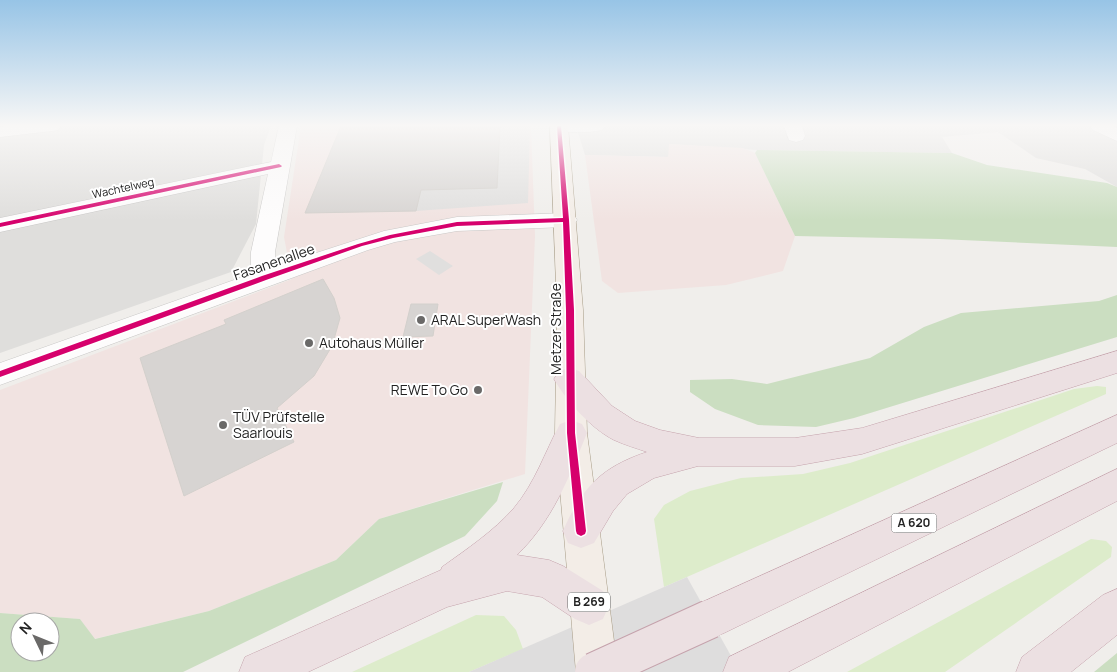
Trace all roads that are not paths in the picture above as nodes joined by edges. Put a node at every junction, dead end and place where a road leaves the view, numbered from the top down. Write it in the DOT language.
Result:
graph roads {
  1 [pos="281,157"];
  2 [pos="561,157"];
  3 [pos="279,166"];
  4 [pos="566,220"];
  5 [pos="0,225"];
  6 [pos="264,278"];
  7 [pos="1117,362"];
  8 [pos="0,374"];
  9 [pos="569,379"];
  10 [pos="1117,428"];
  11 [pos="571,433"];
  12 [pos="699,452"];
  13 [pos="1117,484"];
  14 [pos="581,531"];
  15 [pos="444,588"];
  16 [pos="589,605"];
  17 [pos="1117,609"];
  18 [pos="260,672"];
  19 [pos="596,672"];
  20 [pos="744,672"];
  21 [pos="1037,672"];
  1 -- 3 [label="street"];
  2 -- 4 [label="main road, Metzer Straße / B 269"];
  3 -- 5 [label="street, Wachtelweg"];
  3 -- 6 [label="street"];
  4 -- 6 [label="street, Fasanenallee"];
  4 -- 9 [label="main road, Metzer Straße / B 269"];
  6 -- 8 [label="street, Fasanenallee"];
  7 -- 12 [label="highway"];
  9 -- 11 [label="main road, Metzer Straße / B 269"];
  9 -- 12 [label="highway"];
  10 -- 19 [label="highway, A 620, bridge"];
  11 -- 14 [label="main road, Metzer Straße / B 269"];
  11 -- 15 [label="highway"];
  12 -- 14 [label="highway"];
  13 -- 20 [label="highway"];
  14 -- 16 [label="main road, Metzer Straße / B 269"];
  15 -- 16 [label="highway"];
  15 -- 18 [label="highway"];
  16 -- 19 [label="main road, Metzer Straße / B 269"];
  17 -- 21 [label="highway"];
}
